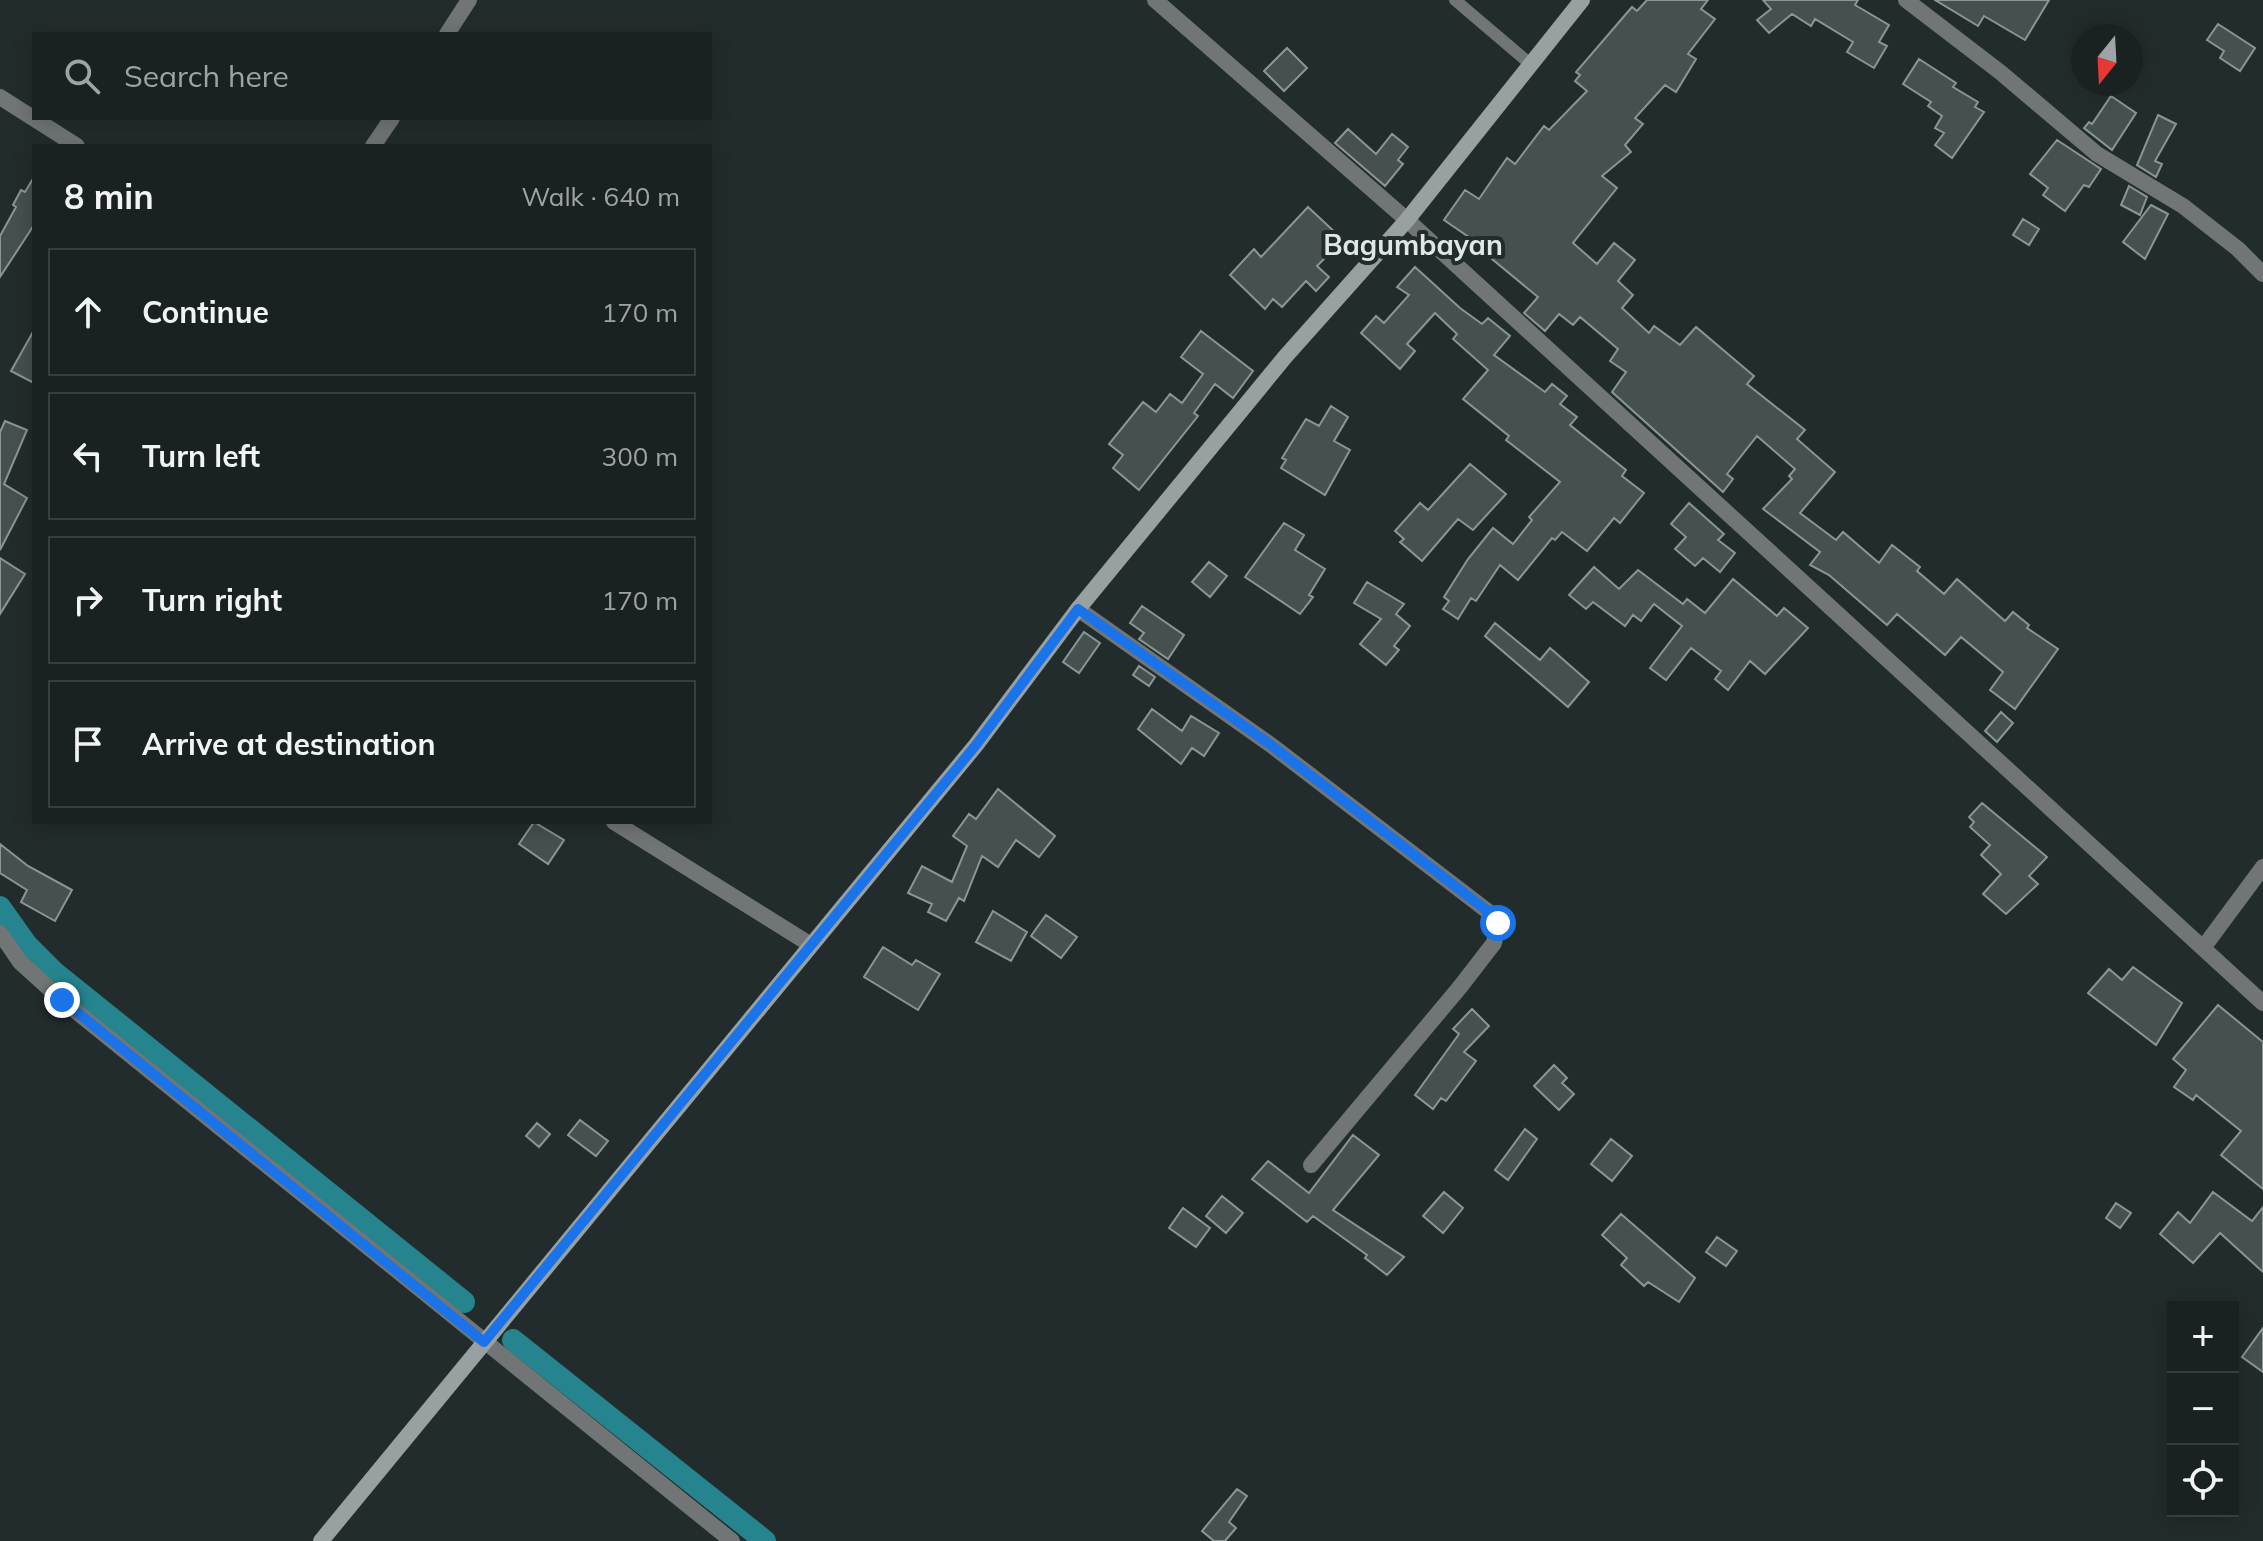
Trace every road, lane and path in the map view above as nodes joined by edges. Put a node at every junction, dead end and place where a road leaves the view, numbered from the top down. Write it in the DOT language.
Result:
graph roads {
  1 [pos="469,0"];
  2 [pos="1155,0"];
  3 [pos="1455,0"];
  4 [pos="1582,0"];
  5 [pos="1906,0"];
  6 [pos="448,32"];
  7 [pos="1529,63"];
  8 [pos="0,97"];
  9 [pos="32,117"];
  10 [pos="36,120"];
  11 [pos="391,120"];
  12 [pos="74,144"];
  13 [pos="374,144"];
  14 [pos="1407,220"];
  15 [pos="2263,274"];
  16 [pos="1078,609"];
  17 [pos="617,824"];
  18 [pos="2263,867"];
  19 [pos="0,933"];
  20 [pos="811,945"];
  21 [pos="2203,948"];
  22 [pos="2263,1003"];
  23 [pos="1311,1165"];
  24 [pos="484,1342"];
  25 [pos="321,1541"];
  26 [pos="732,1541"];
  1 -- 6 [label="street"];
  2 -- 14 [label="street"];
  3 -- 7 [label="lane"];
  4 -- 7 [label="main road"];
  5 -- 15 [label="street"];
  7 -- 14 [label="main road"];
  8 -- 9 [label="street"];
  10 -- 12 [label="street"];
  11 -- 13 [label="street"];
  14 -- 16 [label="main road"];
  14 -- 21 [label="street"];
  16 -- 20 [label="main road"];
  16 -- 23 [label="street"];
  17 -- 20 [label="street"];
  18 -- 21 [label="street"];
  19 -- 24 [label="street"];
  20 -- 24 [label="main road"];
  21 -- 22 [label="street"];
  24 -- 25 [label="main road"];
  24 -- 26 [label="street"];
}
